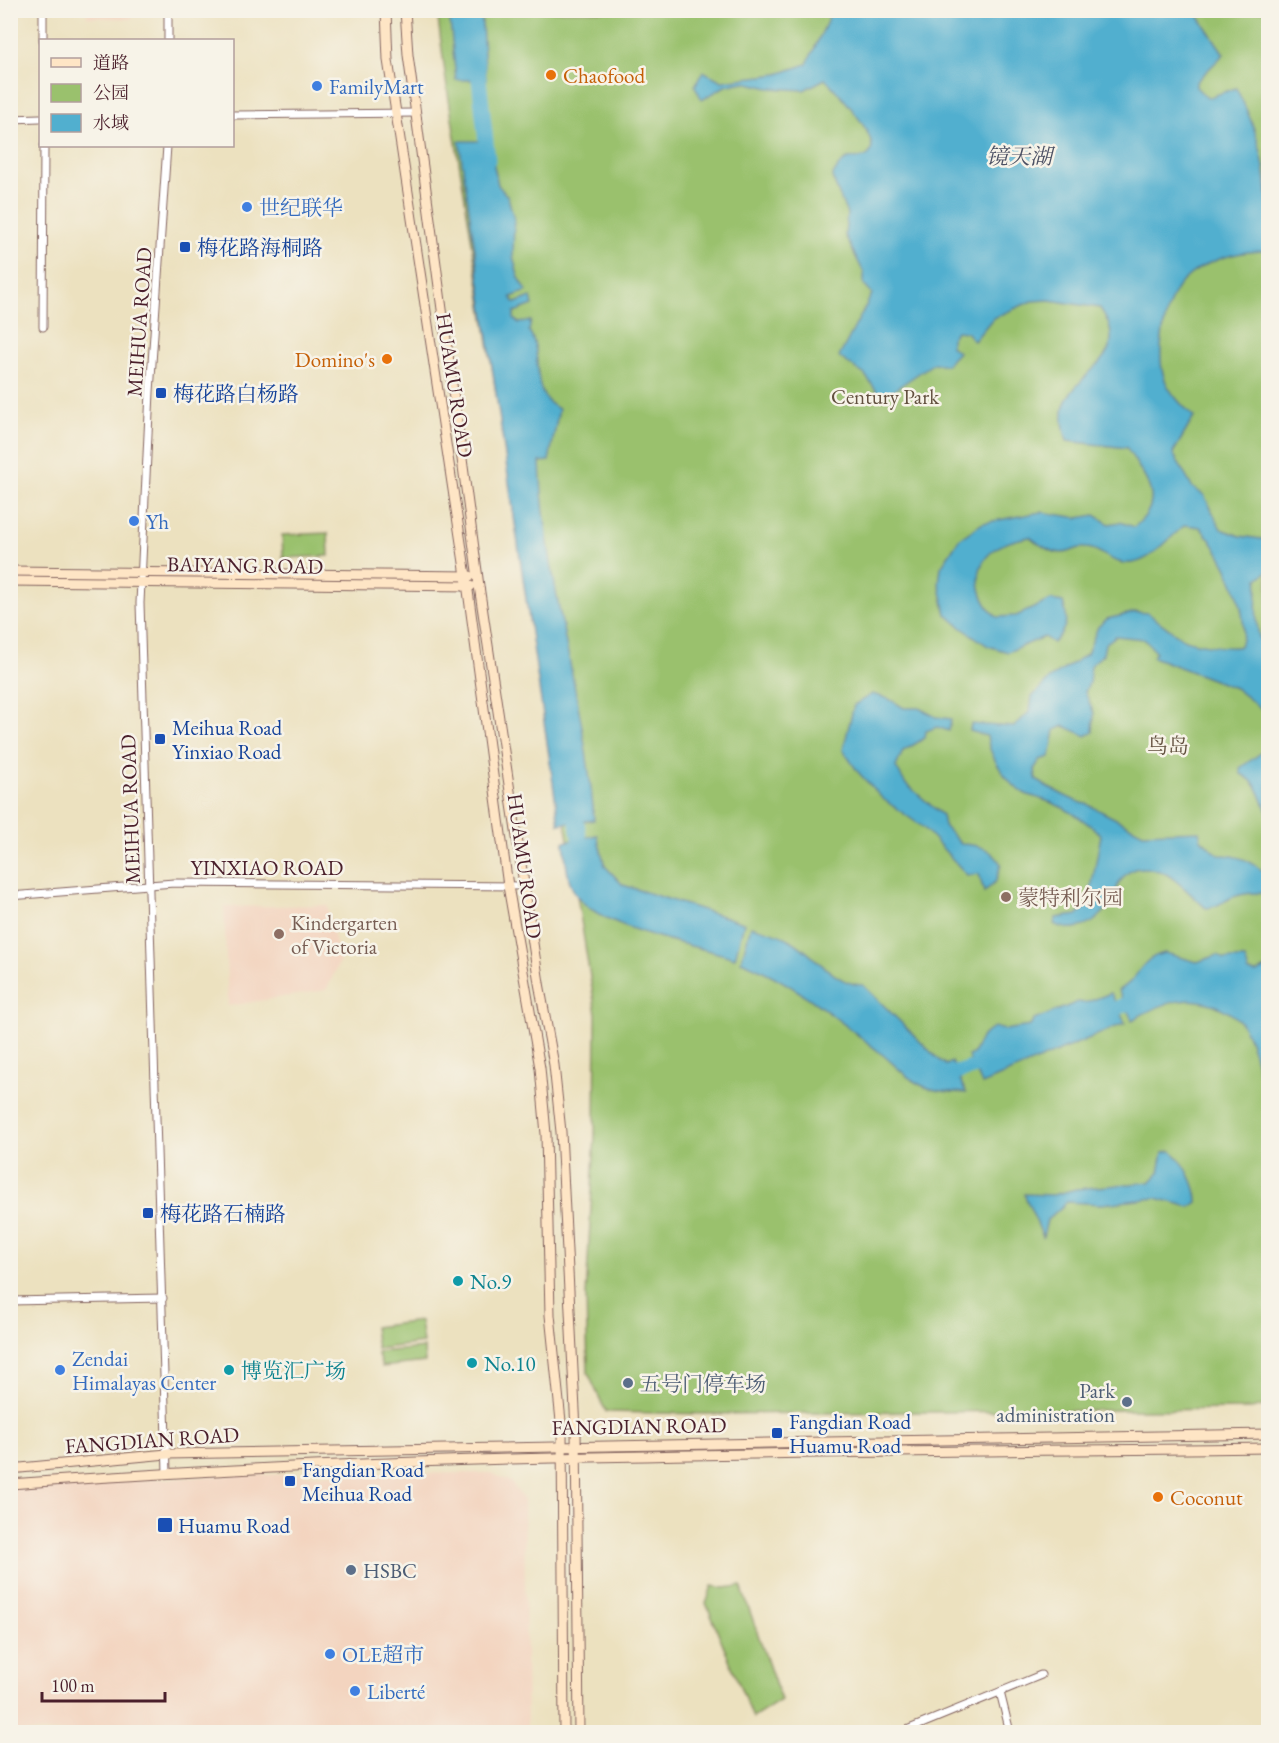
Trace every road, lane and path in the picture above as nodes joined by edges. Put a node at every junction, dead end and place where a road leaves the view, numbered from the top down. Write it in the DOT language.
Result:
graph roads {
  1 [pos="43,10"];
  2 [pos="168,10"];
  3 [pos="386,10"];
  4 [pos="405,10"];
  5 [pos="43,39"];
  6 [pos="168,39"];
  7 [pos="395,113"];
  8 [pos="415,113"];
  9 [pos="234,115"];
  10 [pos="39,118"];
  11 [pos="10,119"];
  12 [pos="44,147"];
  13 [pos="167,147"];
  14 [pos="43,327"];
  15 [pos="10,571"];
  16 [pos="140,578"];
  17 [pos="10,581"];
  18 [pos="467,581"];
  19 [pos="479,581"];
  20 [pos="149,884"];
  21 [pos="508,886"];
  22 [pos="524,886"];
  23 [pos="10,896"];
  24 [pos="163,1298"];
  25 [pos="10,1301"];
  26 [pos="1269,1434"];
  27 [pos="576,1445"];
  28 [pos="561,1446"];
  29 [pos="1269,1448"];
  30 [pos="167,1454"];
  31 [pos="576,1456"];
  32 [pos="562,1457"];
  33 [pos="10,1469"];
  34 [pos="167,1472"];
  35 [pos="10,1484"];
  36 [pos="1041,1675"];
  37 [pos="1000,1692"];
  38 [pos="564,1732"];
  39 [pos="579,1732"];
  40 [pos="902,1732"];
  41 [pos="1010,1732"];
  1 -- 5 [label="street"];
  2 -- 6 [label="street"];
  3 -- 7 [label="main road, HUAMU ROAD"];
  4 -- 8 [label="main road, HUAMU ROAD"];
  7 -- 8 [label="street"];
  7 -- 9 [label="street"];
  7 -- 18 [label="main road, HUAMU ROAD"];
  8 -- 19 [label="main road, HUAMU ROAD"];
  10 -- 11 [label="street"];
  12 -- 14 [label="street"];
  13 -- 16 [label="street, MEIHUA ROAD"];
  15 -- 16 [label="main road, BAIYANG ROAD"];
  16 -- 17 [label="main road, BAIYANG ROAD"];
  16 -- 18 [label="main road, BAIYANG ROAD"];
  16 -- 20 [label="street, MEIHUA ROAD"];
  18 -- 19 [label="main road, BAIYANG ROAD"];
  18 -- 21 [label="main road, HUAMU ROAD"];
  19 -- 22 [label="main road, HUAMU ROAD"];
  20 -- 21 [label="street, YINXIAO ROAD"];
  20 -- 23 [label="street, YINXIAO ROAD"];
  20 -- 24 [label="street, MEIHUA ROAD"];
  21 -- 22 [label="street, YINXIAO ROAD"];
  21 -- 28 [label="main road, HUAMU ROAD"];
  22 -- 27 [label="main road, HUAMU ROAD"];
  24 -- 25 [label="street"];
  24 -- 30 [label="street, MEIHUA ROAD"];
  26 -- 27 [label="main road, FANGDIAN ROAD"];
  27 -- 28 [label="main road, FANGDIAN ROAD"];
  27 -- 31 [label="main road, HUAMU ROAD"];
  28 -- 30 [label="main road, FANGDIAN ROAD"];
  28 -- 32 [label="main road, HUAMU ROAD"];
  29 -- 31 [label="main road, FANGDIAN ROAD"];
  30 -- 33 [label="main road, FANGDIAN ROAD"];
  30 -- 34 [label="street, MEIHUA ROAD"];
  31 -- 32 [label="main road, FANGDIAN ROAD"];
  31 -- 39 [label="main road, HUAMU ROAD"];
  32 -- 34 [label="main road, FANGDIAN ROAD"];
  32 -- 38 [label="main road, HUAMU ROAD"];
  34 -- 35 [label="main road, FANGDIAN ROAD"];
  36 -- 37 [label="street"];
  37 -- 40 [label="street"];
  37 -- 41 [label="street"];
}
